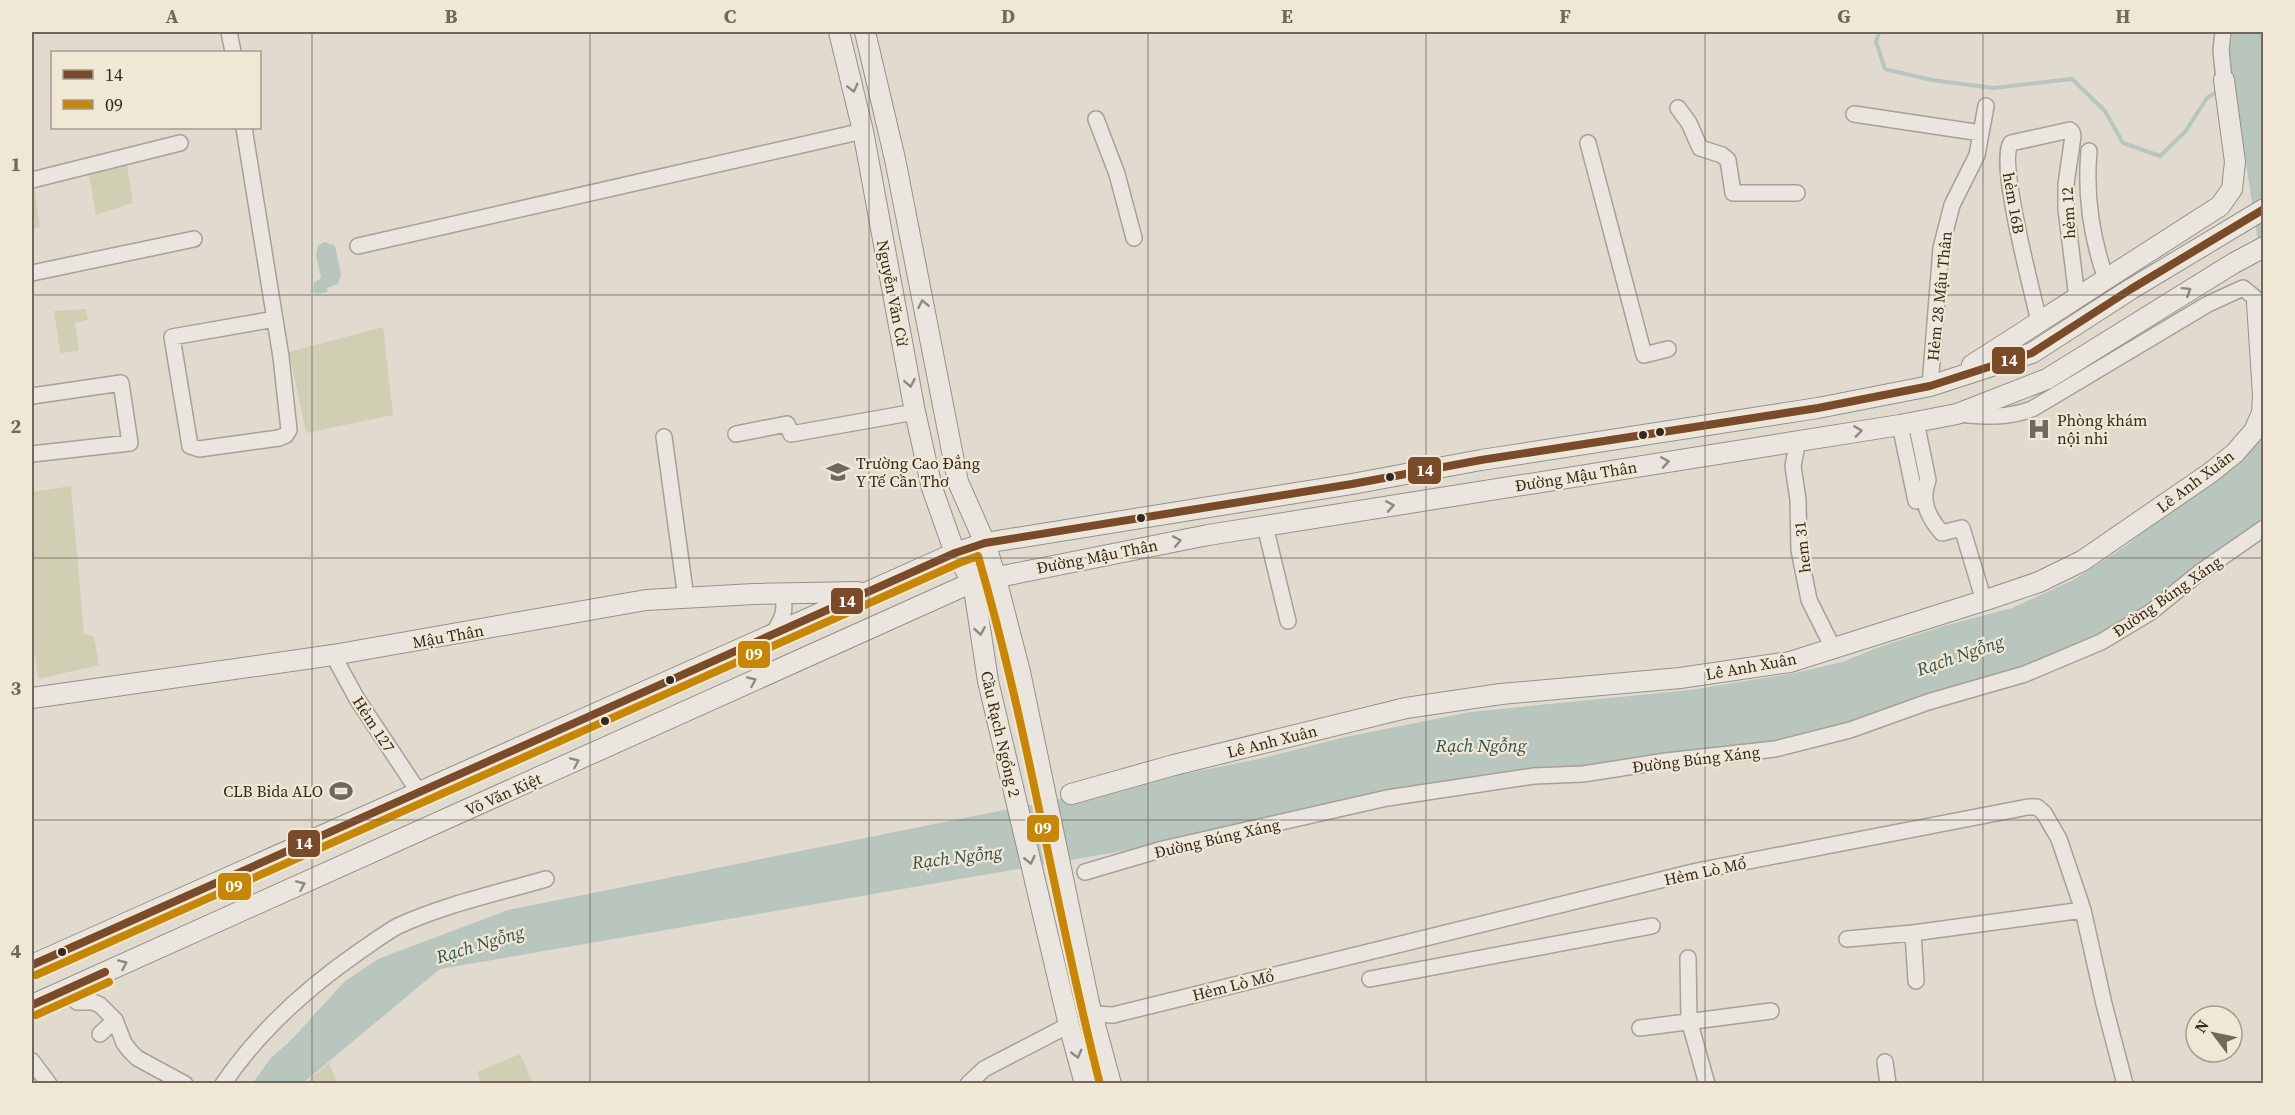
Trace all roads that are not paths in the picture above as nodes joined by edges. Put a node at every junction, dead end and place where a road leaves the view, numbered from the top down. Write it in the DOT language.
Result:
graph roads {
  1 [pos="229,32"];
  2 [pos="838,32"];
  3 [pos="865,32"];
  4 [pos="2223,32"];
  5 [pos="233,51"];
  6 [pos="2225,86"];
  7 [pos="1986,106"];
  8 [pos="1678,108"];
  9 [pos="1854,114"];
  10 [pos="1096,119"];
  11 [pos="244,129"];
  12 [pos="2070,130"];
  13 [pos="863,131"];
  14 [pos="1981,133"];
  15 [pos="180,143"];
  16 [pos="1588,143"];
  17 [pos="2089,151"];
  18 [pos="32,180"];
  19 [pos="1797,193"];
  20 [pos="2264,209"];
  21 [pos="1134,238"];
  22 [pos="194,239"];
  23 [pos="358,246"];
  24 [pos="2264,247"];
  25 [pos="32,273"];
  26 [pos="2106,279"];
  27 [pos="2077,298"];
  28 [pos="2257,303"];
  29 [pos="275,319"];
  30 [pos="2039,322"];
  31 [pos="1668,349"];
  32 [pos="1939,383"];
  33 [pos="32,396"];
  34 [pos="915,412"];
  35 [pos="1957,414"];
  36 [pos="1908,423"];
  37 [pos="736,434"];
  38 [pos="664,437"];
  39 [pos="1798,440"];
  40 [pos="32,454"];
  41 [pos="1352,484"];
  42 [pos="1916,501"];
  43 [pos="1357,511"];
  44 [pos="1265,526"];
  45 [pos="2264,528"];
  46 [pos="985,543"];
  47 [pos="955,553"];
  48 [pos="995,575"];
  49 [pos="973,582"];
  50 [pos="867,592"];
  51 [pos="782,594"];
  52 [pos="686,598"];
  53 [pos="1984,601"];
  54 [pos="1288,621"];
  55 [pos="772,634"];
  56 [pos="1833,648"];
  57 [pos="333,655"];
  58 [pos="32,699"];
  59 [pos="418,791"];
  60 [pos="1071,794"];
  61 [pos="1085,872"];
  62 [pos="546,879"];
  63 [pos="2083,910"];
  64 [pos="1652,926"];
  65 [pos="1913,933"];
  66 [pos="1847,939"];
  67 [pos="1688,958"];
  68 [pos="32,965"];
  69 [pos="1370,980"];
  70 [pos="1916,981"];
  71 [pos="68,988"];
  72 [pos="32,1005"];
  73 [pos="1091,1009"];
  74 [pos="1771,1011"];
  75 [pos="115,1020"];
  76 [pos="1689,1020"];
  77 [pos="1069,1025"];
  78 [pos="1640,1028"];
  79 [pos="100,1034"];
  80 [pos="32,1060"];
  81 [pos="1885,1062"];
  82 [pos="49,1083"];
  83 [pos="185,1083"];
  84 [pos="223,1083"];
  85 [pos="968,1083"];
  86 [pos="1085,1083"];
  87 [pos="1112,1083"];
  88 [pos="1707,1083"];
  89 [pos="1888,1083"];
  90 [pos="2125,1083"];
  1 -- 5 [label="street"];
  2 -- 13 [label="main road, Nguyễn Văn Cừ, one-way"];
  46 -- 3 [label="main road, Nguyễn Văn Cừ, one-way"];
  4 -- 6 [label="street"];
  6 -- 26 [label="main road"];
  7 -- 14 [label="street, Hẻm 28 Mậu Thân"];
  8 -- 19 [label="street"];
  9 -- 14 [label="street"];
  10 -- 21 [label="street"];
  11 -- 29 [label="street"];
  12 -- 27 [label="street, hẻm 12"];
  12 -- 30 [label="street, hẻm 16B"];
  13 -- 23 [label="street"];
  13 -- 34 [label="main road, Nguyễn Văn Cừ, one-way"];
  14 -- 32 [label="street, Hẻm 28 Mậu Thân"];
  15 -- 18 [label="street"];
  16 -- 31 [label="street"];
  17 -- 26 [label="street"];
  20 -- 32 [label="main road, Đường Mậu Thân"];
  22 -- 25 [label="street"];
  35 -- 24 [label="main road, Đường Mậu Thân, one-way"];
  26 -- 27 [label="main road"];
  27 -- 30 [label="main road"];
  28 -- 35 [label="street"];
  28 -- 53 [label="main road, Lê Anh Xuân"];
  29 -- 29 [label="street"];
  30 -- 32 [label="main road"];
  32 -- 41 [label="main road, Đường Mậu Thân"];
  33 -- 40 [label="street"];
  34 -- 37 [label="street"];
  34 -- 47 [label="main road, Nguyễn Văn Cừ"];
  35 -- 36 [label="main road, Đường Mậu Thân"];
  39 -- 36 [label="main road, Đường Mậu Thân, one-way"];
  36 -- 42 [label="street"];
  36 -- 53 [label="street"];
  38 -- 52 [label="street"];
  43 -- 39 [label="main road, Đường Mậu Thân, one-way"];
  39 -- 56 [label="street, hem 31"];
  41 -- 43 [label="main road"];
  41 -- 46 [label="main road, Đường Mậu Thân"];
  43 -- 44 [label="main road, Đường Mậu Thân"];
  48 -- 44 [label="main road, Đường Mậu Thân, one-way"];
  44 -- 54 [label="street"];
  45 -- 61 [label="street, Đường Búng Xáng"];
  46 -- 47 [label="main road, Đường Mậu Thân"];
  46 -- 48 [label="main road, Nguyễn Văn Cừ"];
  47 -- 49 [label="main road, Nguyễn Văn Cừ"];
  47 -- 50 [label="main road"];
  48 -- 49 [label="main road, Đường Mậu Thân"];
  48 -- 73 [label="main road, Cầu Rạch Ngổng 2"];
  71 -- 49 [label="main road, Võ Văn Kiệt, one-way"];
  49 -- 77 [label="main road, Cầu Rạch Ngổng 2, one-way"];
  50 -- 51 [label="main road, Mậu Thân"];
  50 -- 55 [label="main road"];
  51 -- 52 [label="main road, Mậu Thân"];
  51 -- 55 [label="street"];
  52 -- 57 [label="main road, Mậu Thân"];
  53 -- 56 [label="main road, Lê Anh Xuân"];
  55 -- 59 [label="main road"];
  56 -- 60 [label="main road, Lê Anh Xuân"];
  57 -- 58 [label="main road, Mậu Thân"];
  57 -- 59 [label="street, Hẻm 127"];
  59 -- 68 [label="main road"];
  62 -- 84 [label="street"];
  63 -- 65 [label="street"];
  63 -- 73 [label="street, Hẻm Lò Mổ"];
  63 -- 90 [label="street, Hẻm Lò Mổ"];
  64 -- 69 [label="street"];
  65 -- 66 [label="street"];
  65 -- 70 [label="street"];
  67 -- 76 [label="street"];
  71 -- 72 [label="main road, Võ Văn Kiệt"];
  71 -- 75 [label="street"];
  73 -- 87 [label="main road, Cầu Rạch Ngổng 2"];
  74 -- 76 [label="street"];
  75 -- 79 [label="street"];
  75 -- 83 [label="street"];
  76 -- 78 [label="street"];
  76 -- 88 [label="street"];
  77 -- 85 [label="street"];
  77 -- 86 [label="main road, one-way"];
  80 -- 82 [label="street"];
  81 -- 89 [label="street"];
}
